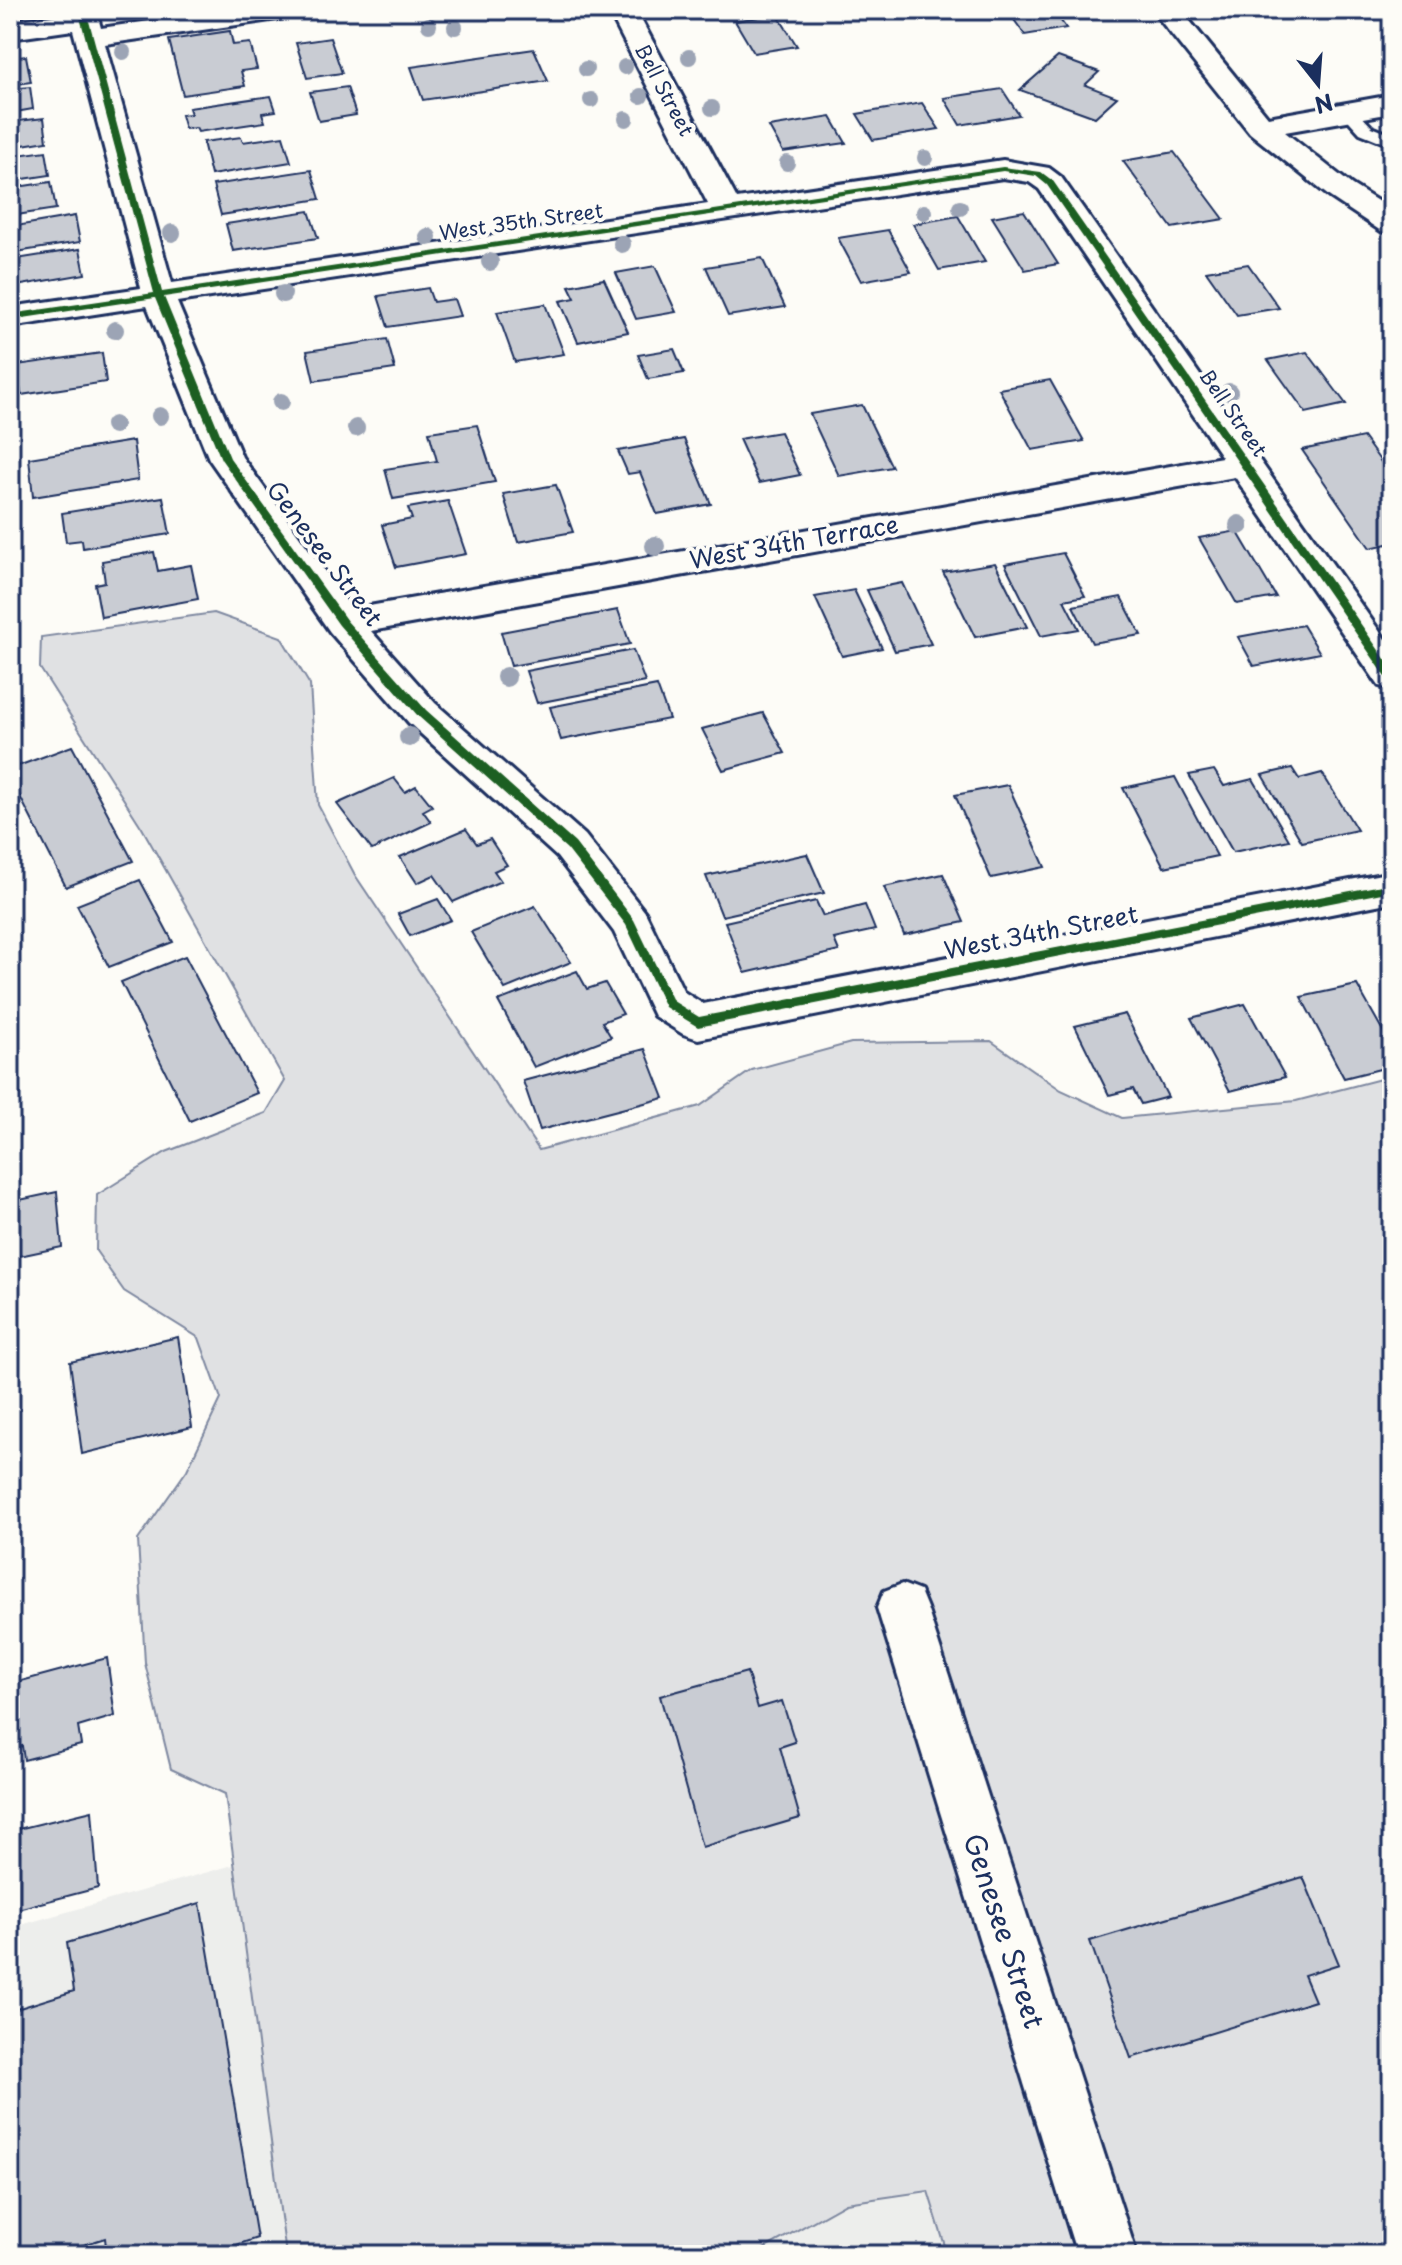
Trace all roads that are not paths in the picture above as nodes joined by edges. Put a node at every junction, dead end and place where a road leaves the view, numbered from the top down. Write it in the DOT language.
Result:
graph roads {
  1 [pos="285,10"];
  2 [pos="622,10"];
  3 [pos="1166,10"];
  4 [pos="85,23"];
  5 [pos="10,30"];
  6 [pos="1392,104"];
  7 [pos="1349,112"];
  8 [pos="1261,127"];
  9 [pos="1392,141"];
  10 [pos="1038,174"];
  11 [pos="728,212"];
  12 [pos="1392,224"];
  13 [pos="159,296"];
  14 [pos="10,317"];
  15 [pos="1244,464"];
  16 [pos="343,623"];
  17 [pos="1392,677"];
  18 [pos="1392,887"];
  19 [pos="698,1022"];
  20 [pos="902,1608"];
  21 [pos="1107,2255"];
  1 -- 4 [label="street"];
  2 -- 11 [label="street, Bell Street"];
  3 -- 8 [label="street"];
  4 -- 5 [label="street"];
  4 -- 13 [label="street, Genesee Street"];
  6 -- 7 [label="street"];
  7 -- 8 [label="street"];
  7 -- 9 [label="lane"];
  8 -- 12 [label="street"];
  10 -- 11 [label="street, West 35th Street"];
  10 -- 15 [label="street, Bell Street"];
  11 -- 13 [label="street, West 35th Street"];
  13 -- 14 [label="street, West 35th Street"];
  13 -- 16 [label="street, Genesee Street"];
  15 -- 16 [label="street, West 34th Terrace"];
  15 -- 17 [label="street, Bell Street"];
  16 -- 19 [label="street, Genesee Street"];
  18 -- 19 [label="street, West 34th Street"];
  20 -- 21 [label="street, Genesee Street"];
}
